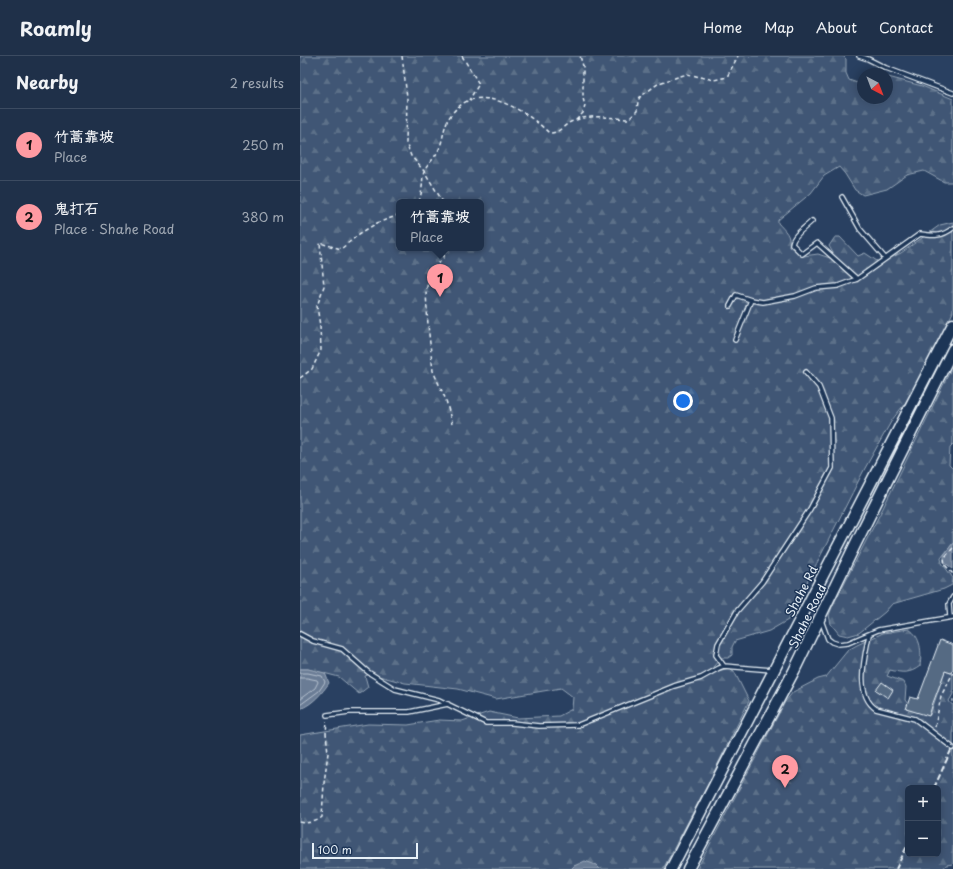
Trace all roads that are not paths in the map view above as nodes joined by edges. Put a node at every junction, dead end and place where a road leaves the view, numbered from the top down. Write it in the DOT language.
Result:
graph roads {
  1 [pos="859,56"];
  2 [pos="953,93"];
  3 [pos="842,197"];
  4 [pos="812,222"];
  5 [pos="953,228"];
  6 [pos="885,258"];
  7 [pos="857,279"];
  8 [pos="751,300"];
  9 [pos="730,306"];
  10 [pos="953,324"];
  11 [pos="735,340"];
  12 [pos="953,349"];
  13 [pos="806,372"];
  14 [pos="953,597"];
  15 [pos="952,617"];
  16 [pos="820,618"];
  17 [pos="300,634"];
  18 [pos="869,635"];
  19 [pos="724,666"];
  20 [pos="775,671"];
  21 [pos="448,704"];
  22 [pos="327,715"];
  23 [pos="953,748"];
  24 [pos="671,869"];
  25 [pos="688,869"];
  1 -- 2 [label="lane"];
  3 -- 6 [label="lane"];
  4 -- 7 [label="lane"];
  5 -- 6 [label="lane"];
  6 -- 7 [label="lane"];
  7 -- 8 [label="lane"];
  8 -- 9 [label="lane"];
  8 -- 11 [label="lane"];
  10 -- 20 [label="main road, Shahe Rd"];
  12 -- 16 [label="main road, Shahe Road"];
  13 -- 19 [label="lane"];
  14 -- 15 [label="lane"];
  15 -- 18 [label="lane"];
  16 -- 18 [label="lane"];
  16 -- 25 [label="main road, Shahe Road"];
  17 -- 21 [label="lane"];
  18 -- 23 [label="lane"];
  19 -- 20 [label="lane"];
  19 -- 21 [label="lane"];
  20 -- 24 [label="main road, Shahe Rd"];
  21 -- 22 [label="lane"];
}
